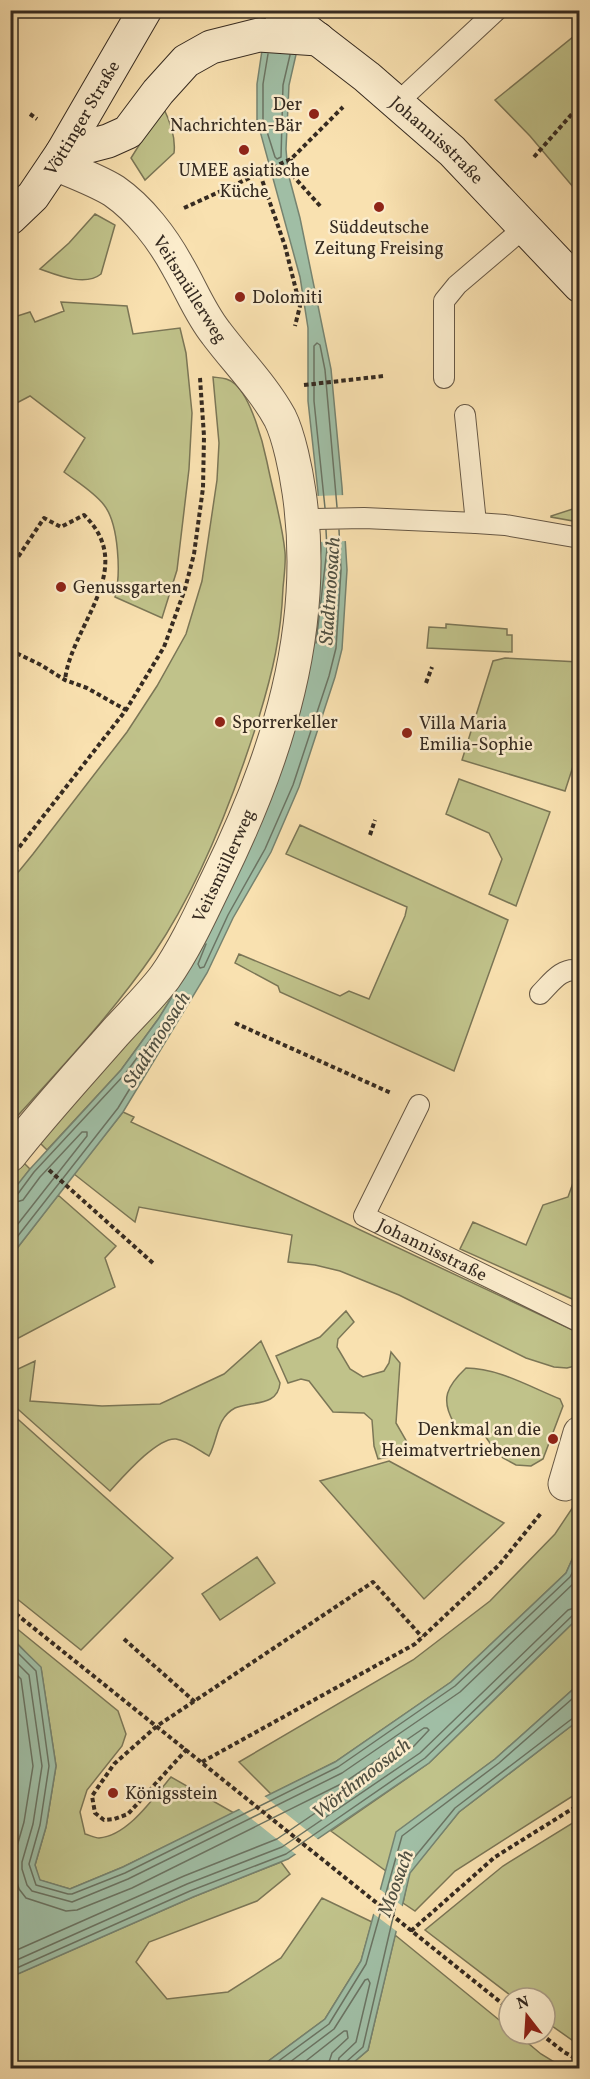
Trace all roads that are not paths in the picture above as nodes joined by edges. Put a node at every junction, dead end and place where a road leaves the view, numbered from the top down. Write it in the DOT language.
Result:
graph roads {
  1 [pos="145,10"];
  2 [pos="280,10"];
  3 [pos="497,10"];
  4 [pos="318,39"];
  5 [pos="398,103"];
  6 [pos="58,158"];
  7 [pos="10,218"];
  8 [pos="525,227"];
  9 [pos="579,286"];
  10 [pos="444,378"];
  11 [pos="465,415"];
  12 [pos="309,519"];
  13 [pos="476,523"];
  14 [pos="579,538"];
  15 [pos="579,970"];
  16 [pos="540,994"];
  17 [pos="419,1105"];
  18 [pos="10,1155"];
  19 [pos="579,1322"];
  20 [pos="579,1433"];
  21 [pos="565,1484"];
  1 -- 6 [label="street, Vöttinger Straße"];
  2 -- 4 [label="street, Johannisstraße"];
  3 -- 5 [label="lane"];
  4 -- 5 [label="street, Johannisstraße"];
  4 -- 6 [label="street"];
  5 -- 8 [label="street, Johannisstraße"];
  6 -- 7 [label="street, Vöttinger Straße"];
  6 -- 12 [label="street, Veitsmüllerweg"];
  8 -- 9 [label="street, Johannisstraße"];
  8 -- 10 [label="lane"];
  11 -- 13 [label="lane"];
  12 -- 13 [label="lane"];
  12 -- 18 [label="street, Veitsmüllerweg"];
  13 -- 14 [label="lane"];
  15 -- 16 [label="lane"];
  17 -- 19 [label="lane, Johannisstraße"];
  20 -- 21 [label="street"];
}
